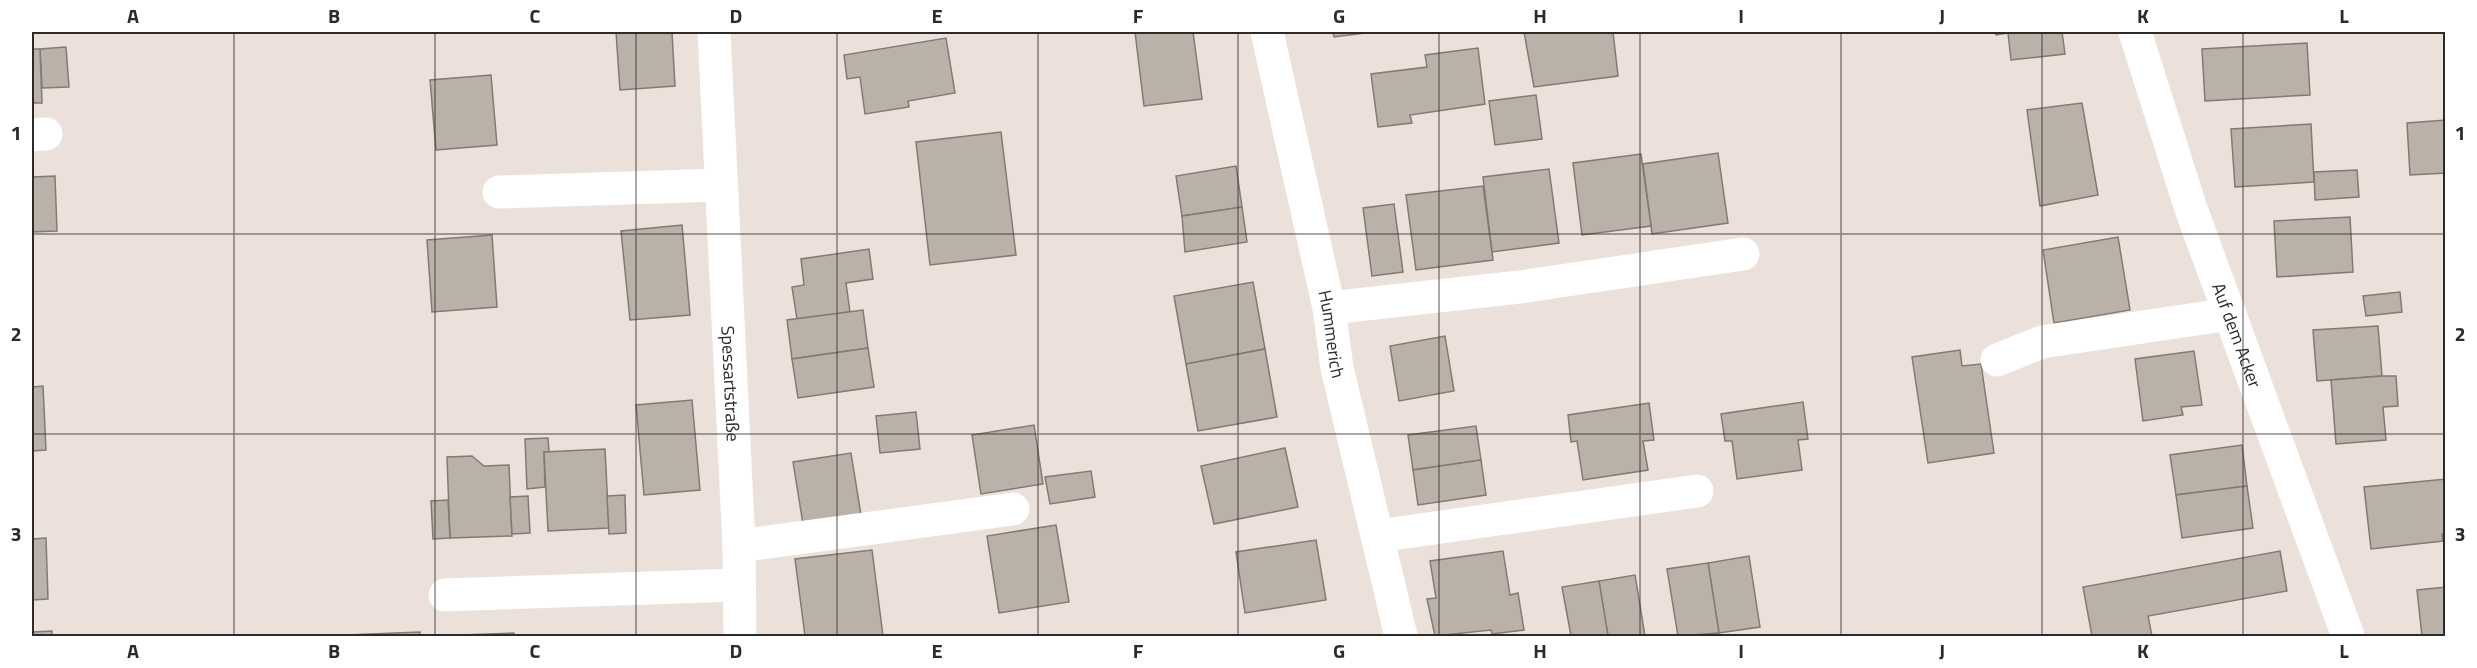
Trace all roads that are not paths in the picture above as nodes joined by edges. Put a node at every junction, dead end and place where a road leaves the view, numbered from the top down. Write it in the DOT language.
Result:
graph roads {
  1 [pos="714,32"];
  2 [pos="1267,32"];
  3 [pos="2135,32"];
  4 [pos="721,185"];
  5 [pos="499,192"];
  6 [pos="1743,254"];
  7 [pos="1329,309"];
  8 [pos="2230,314"];
  9 [pos="1997,360"];
  10 [pos="1697,491"];
  11 [pos="1013,509"];
  12 [pos="1378,536"];
  13 [pos="739,546"];
  14 [pos="738,585"];
  15 [pos="445,595"];
  16 [pos="740,636"];
  17 [pos="1401,636"];
  18 [pos="2348,636"];
  1 -- 4 [label="street, Spessartstraße"];
  2 -- 7 [label="street, Hummerich"];
  3 -- 8 [label="street, Auf dem Acker"];
  4 -- 5 [label="street"];
  4 -- 13 [label="street, Spessartstraße"];
  6 -- 7 [label="street"];
  7 -- 12 [label="street, Hummerich"];
  8 -- 9 [label="street"];
  8 -- 18 [label="street, Auf dem Acker"];
  10 -- 12 [label="street"];
  11 -- 13 [label="street"];
  12 -- 17 [label="street, Hummerich"];
  13 -- 14 [label="street, Spessartstraße"];
  14 -- 15 [label="street"];
  14 -- 16 [label="street, Spessartstraße"];
}
